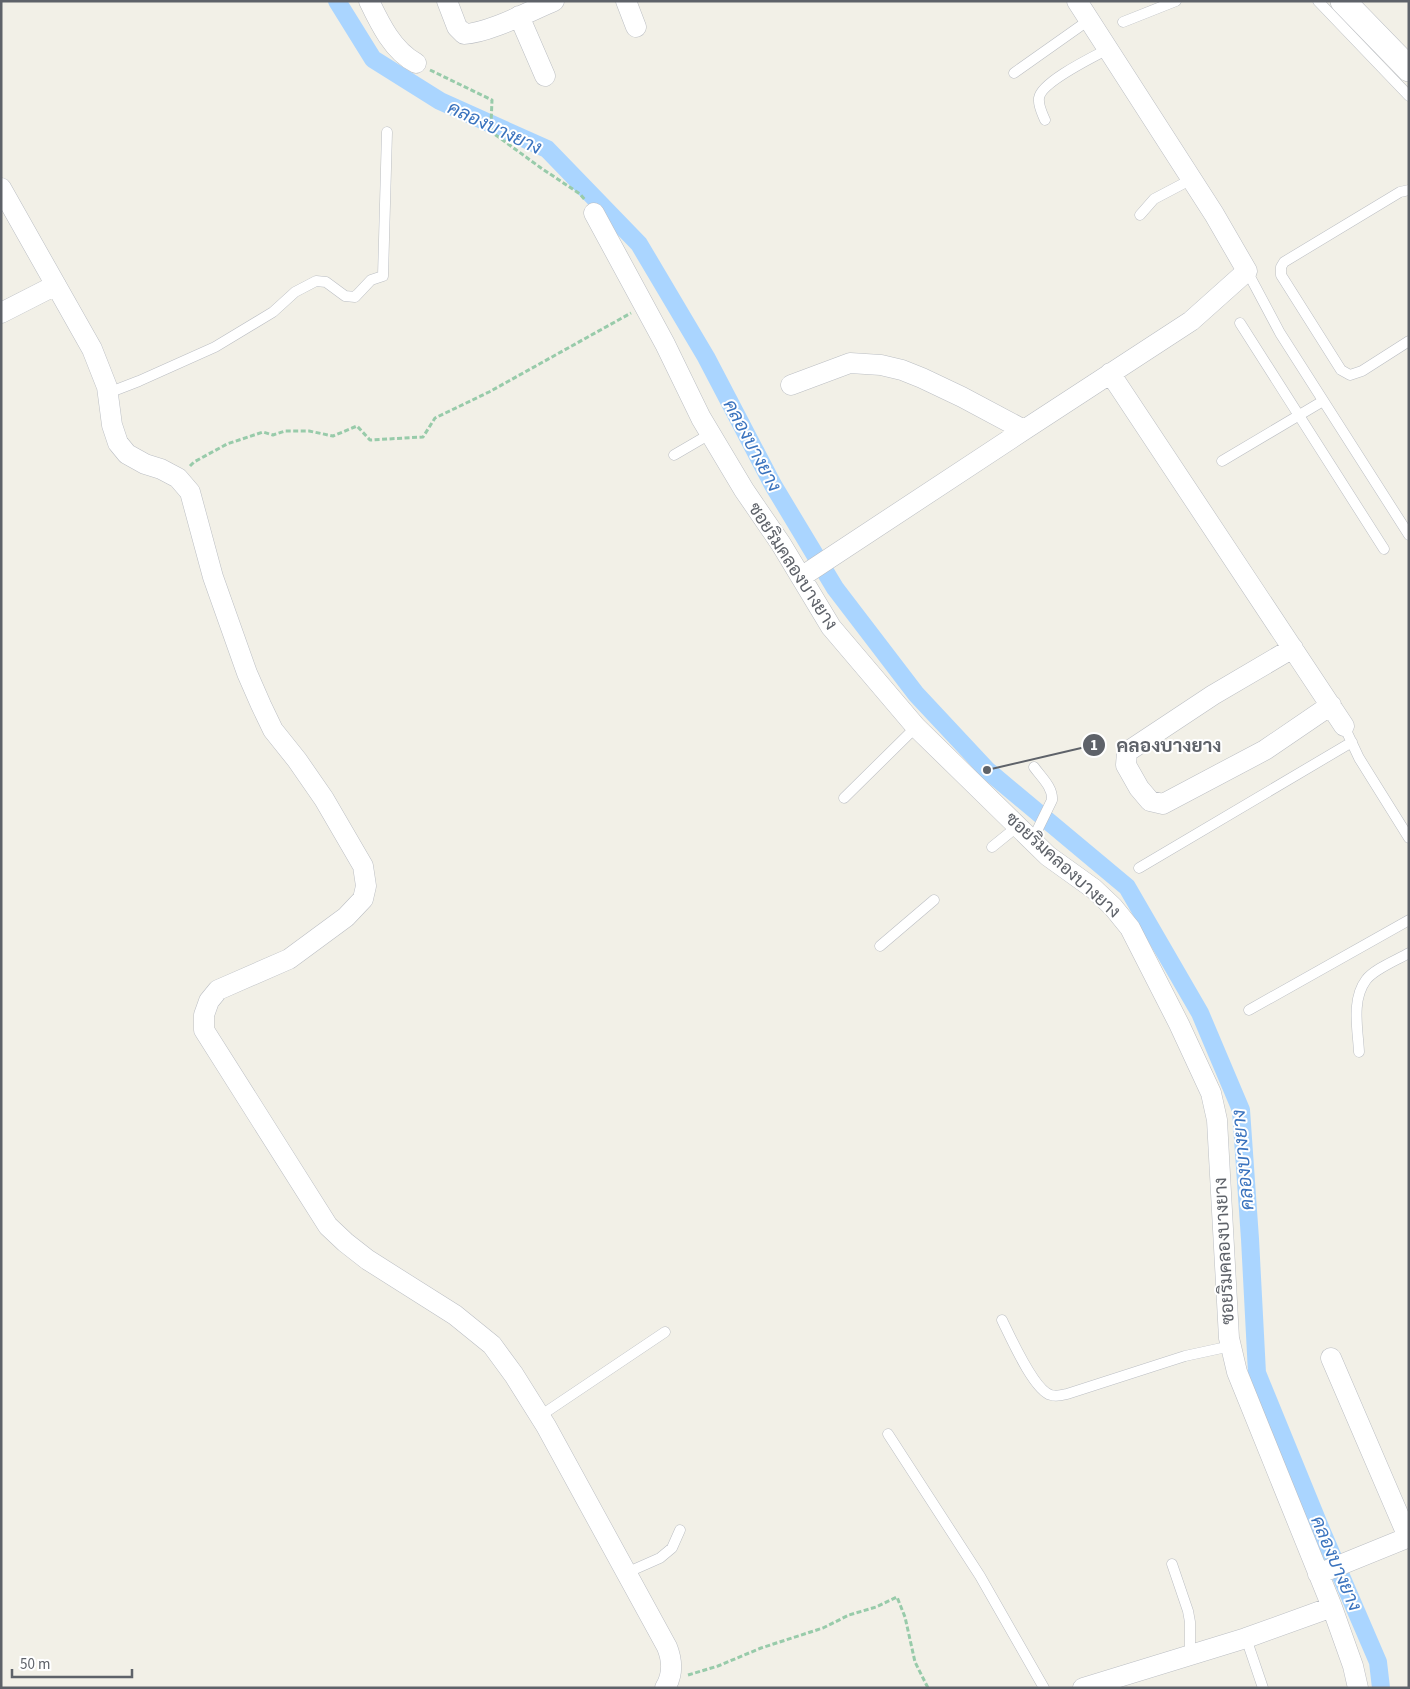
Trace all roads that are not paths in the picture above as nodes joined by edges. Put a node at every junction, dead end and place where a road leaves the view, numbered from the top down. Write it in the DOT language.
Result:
graph roads {
  1 [pos="369,1"];
  2 [pos="448,1"];
  3 [pos="554,1"];
  4 [pos="626,1"];
  5 [pos="1077,1"];
  6 [pos="1176,1"];
  7 [pos="1318,1"];
  8 [pos="1343,1"];
  9 [pos="519,16"];
  10 [pos="1089,20"];
  11 [pos="1123,22"];
  12 [pos="636,27"];
  13 [pos="1108,49"];
  14 [pos="416,63"];
  15 [pos="1409,69"];
  16 [pos="1014,73"];
  17 [pos="545,76"];
  18 [pos="1409,96"];
  19 [pos="1045,120"];
  20 [pos="387,132"];
  21 [pos="1192,179"];
  22 [pos="1,188"];
  23 [pos="1409,190"];
  24 [pos="594,212"];
  25 [pos="1140,215"];
  26 [pos="1247,271"];
  27 [pos="56,285"];
  28 [pos="1,314"];
  29 [pos="1240,323"];
  30 [pos="1409,341"];
  31 [pos="1110,373"];
  32 [pos="791,385"];
  33 [pos="108,393"];
  34 [pos="1323,401"];
  35 [pos="1300,416"];
  36 [pos="1024,430"];
  37 [pos="710,434"];
  38 [pos="674,455"];
  39 [pos="1222,462"];
  40 [pos="1409,535"];
  41 [pos="1384,549"];
  42 [pos="805,574"];
  43 [pos="1292,648"];
  44 [pos="1330,706"];
  45 [pos="916,727"];
  46 [pos="1348,734"];
  47 [pos="1034,767"];
  48 [pos="844,798"];
  49 [pos="1018,826"];
  50 [pos="1037,833"];
  51 [pos="1409,838"];
  52 [pos="992,847"];
  53 [pos="1139,868"];
  54 [pos="934,900"];
  55 [pos="1409,920"];
  56 [pos="880,946"];
  57 [pos="1409,954"];
  58 [pos="1249,1010"];
  59 [pos="1359,1052"];
  60 [pos="1002,1320"];
  61 [pos="665,1332"];
  62 [pos="1231,1346"];
  63 [pos="1331,1358"];
  64 [pos="540,1416"];
  65 [pos="888,1434"];
  66 [pos="680,1530"];
  67 [pos="1408,1537"];
  68 [pos="1172,1564"];
  69 [pos="1326,1571"];
  70 [pos="626,1573"];
  71 [pos="1332,1607"];
  72 [pos="1246,1638"];
  73 [pos="1190,1655"];
  74 [pos="667,1685"];
  75 [pos="1093,1686"];
  76 [pos="1044,1688"];
  77 [pos="1263,1688"];
  78 [pos="1358,1688"];
  1 -- 14 [label="street"];
  2 -- 9 [label="street"];
  3 -- 9 [label="street"];
  4 -- 12 [label="street"];
  5 -- 10 [label="street"];
  6 -- 11 [label="lane"];
  7 -- 18 [label="lane"];
  8 -- 15 [label="street"];
  9 -- 17 [label="street"];
  10 -- 13 [label="street"];
  10 -- 16 [label="lane"];
  13 -- 19 [label="lane"];
  13 -- 21 [label="street"];
  20 -- 33 [label="lane"];
  21 -- 25 [label="lane"];
  21 -- 26 [label="street"];
  22 -- 27 [label="street"];
  23 -- 30 [label="lane"];
  24 -- 37 [label="street, ซอยริมคลองบางยาง"];
  26 -- 31 [label="street"];
  26 -- 34 [label="lane"];
  27 -- 28 [label="street"];
  27 -- 33 [label="street"];
  29 -- 35 [label="lane"];
  31 -- 36 [label="street"];
  31 -- 43 [label="street"];
  32 -- 36 [label="street"];
  33 -- 64 [label="street"];
  34 -- 35 [label="lane"];
  34 -- 40 [label="lane"];
  35 -- 39 [label="lane"];
  35 -- 41 [label="lane"];
  36 -- 42 [label="street"];
  37 -- 38 [label="lane"];
  37 -- 42 [label="street, ซอยริมคลองบางยาง"];
  42 -- 45 [label="street, ซอยริมคลองบางยาง"];
  43 -- 44 [label="street"];
  43 -- 44 [label="street"];
  44 -- 46 [label="street"];
  45 -- 48 [label="lane"];
  45 -- 49 [label="street, ซอยริมคลองบางยาง"];
  46 -- 51 [label="lane"];
  46 -- 53 [label="lane"];
  47 -- 50 [label="lane"];
  49 -- 50 [label="street, ซอยริมคลองบางยาง"];
  49 -- 52 [label="lane"];
  50 -- 62 [label="street, ซอยริมคลองบางยาง"];
  54 -- 56 [label="lane"];
  55 -- 58 [label="lane"];
  57 -- 59 [label="lane"];
  60 -- 62 [label="lane"];
  61 -- 64 [label="lane"];
  62 -- 69 [label="street, ซอยริมคลองบางยาง"];
  63 -- 67 [label="street"];
  64 -- 70 [label="street"];
  65 -- 76 [label="lane"];
  66 -- 70 [label="lane"];
  67 -- 69 [label="street"];
  68 -- 73 [label="lane"];
  69 -- 71 [label="street, ซอยริมคลองบางยาง"];
  70 -- 74 [label="street"];
  71 -- 72 [label="street"];
  71 -- 78 [label="street, ซอยริมคลองบางยาง"];
  72 -- 73 [label="street"];
  72 -- 77 [label="lane"];
  73 -- 75 [label="street"];
}
